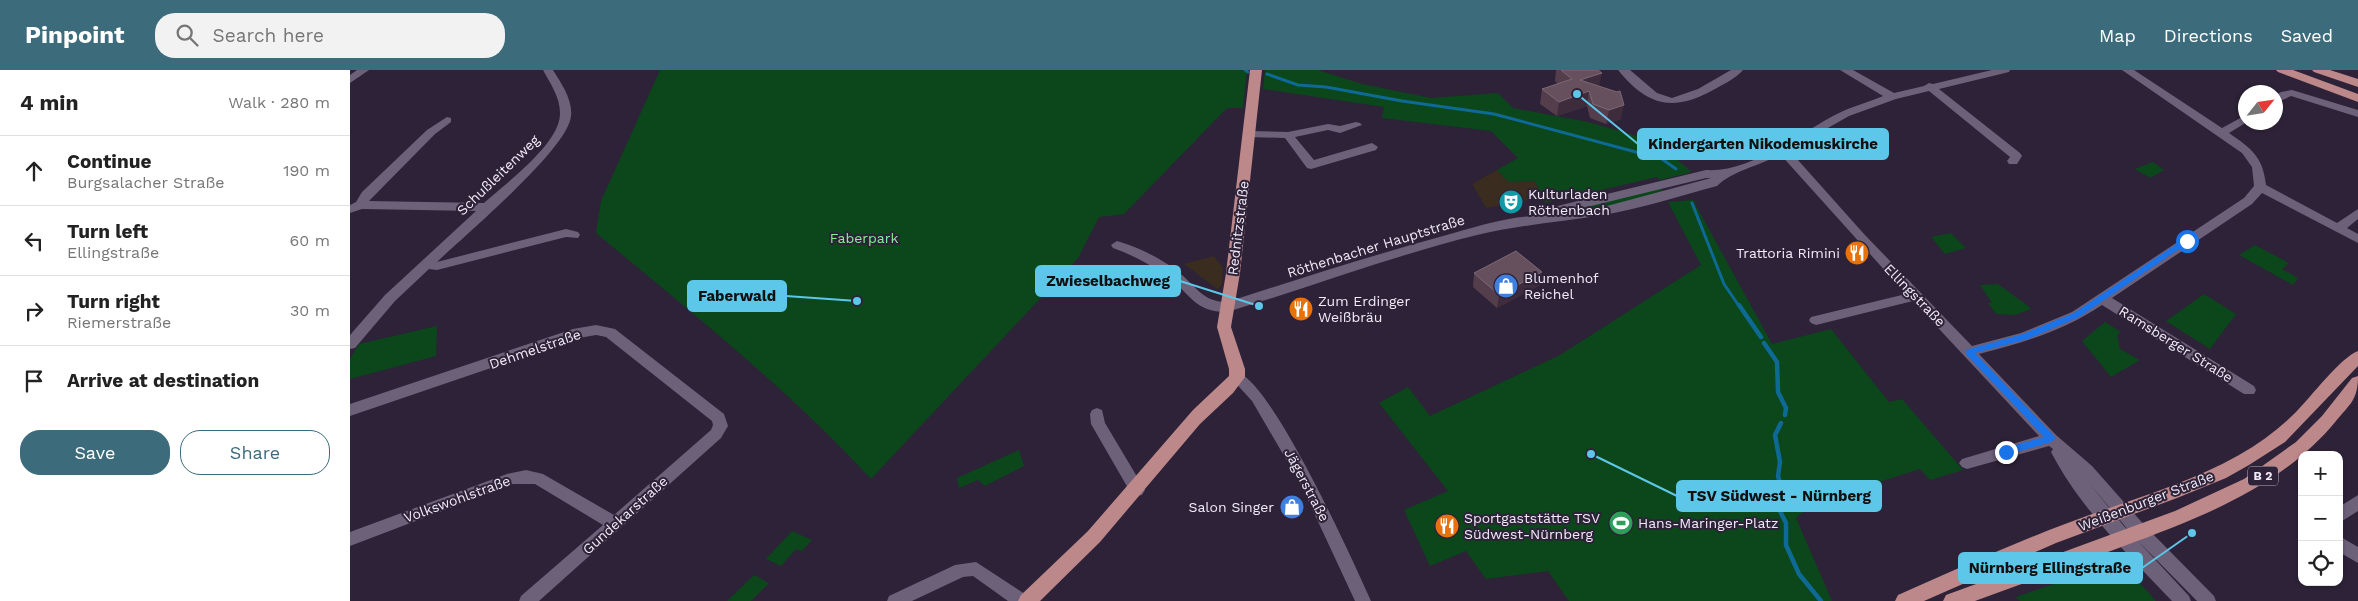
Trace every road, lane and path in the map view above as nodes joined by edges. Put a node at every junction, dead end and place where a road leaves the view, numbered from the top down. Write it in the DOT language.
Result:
graph roads {
  1 [pos="364,70"];
  2 [pos="548,70"];
  3 [pos="1256,70"];
  4 [pos="1623,70"];
  5 [pos="1738,70"];
  6 [pos="1845,70"];
  7 [pos="2005,70"];
  8 [pos="2127,70"];
  9 [pos="2284,70"];
  10 [pos="2318,70"];
  11 [pos="350,80"];
  12 [pos="2358,83"];
  13 [pos="1929,86"];
  14 [pos="2283,95"];
  15 [pos="1892,96"];
  16 [pos="2358,98"];
  17 [pos="2358,114"];
  18 [pos="447,120"];
  19 [pos="2238,123"];
  20 [pos="1356,124"];
  21 [pos="2222,133"];
  22 [pos="1249,134"];
  23 [pos="1288,134"];
  24 [pos="1372,147"];
  25 [pos="1782,149"];
  26 [pos="2013,161"];
  27 [pos="2260,187"];
  28 [pos="355,207"];
  29 [pos="486,207"];
  30 [pos="2358,213"];
  31 [pos="2338,228"];
  32 [pos="574,235"];
  33 [pos="2358,239"];
  34 [pos="1117,245"];
  35 [pos="426,264"];
  36 [pos="1915,296"];
  37 [pos="2103,299"];
  38 [pos="1227,307"];
  39 [pos="1816,320"];
  40 [pos="350,344"];
  41 [pos="1969,352"];
  42 [pos="2358,357"];
  43 [pos="1238,377"];
  44 [pos="2358,382"];
  45 [pos="2249,390"];
  46 [pos="350,410"];
  47 [pos="1097,414"];
  48 [pos="721,426"];
  49 [pos="2051,438"];
  50 [pos="1967,463"];
  51 [pos="1137,490"];
  52 [pos="2358,502"];
  53 [pos="2343,513"];
  54 [pos="2114,514"];
  55 [pos="615,524"];
  56 [pos="2140,532"];
  57 [pos="350,538"];
  58 [pos="2123,539"];
  59 [pos="2343,546"];
  60 [pos="2358,556"];
  61 [pos="526,601"];
  62 [pos="895,601"];
  63 [pos="1022,601"];
  64 [pos="1027,601"];
  65 [pos="1364,601"];
  66 [pos="1904,601"];
  67 [pos="1952,601"];
  68 [pos="2183,601"];
  69 [pos="2208,601"];
  1 -- 11 [label="street"];
  2 -- 29 [label="street, Schußleitenweg"];
  3 -- 22 [label="main road, Rednitzstraße"];
  4 -- 5 [label="street"];
  6 -- 15 [label="street"];
  7 -- 13 [label="street, Röthenbacher Hauptstraße"];
  8 -- 21 [label="street"];
  9 -- 16 [label="main road"];
  10 -- 12 [label="main road"];
  13 -- 15 [label="street, Röthenbacher Hauptstraße"];
  13 -- 26 [label="street"];
  14 -- 17 [label="street"];
  15 -- 25 [label="street, Röthenbacher Hauptstraße"];
  18 -- 28 [label="street"];
  19 -- 21 [label="street"];
  20 -- 23 [label="street"];
  21 -- 27 [label="street"];
  22 -- 23 [label="street"];
  22 -- 38 [label="main road, Rednitzstraße"];
  23 -- 24 [label="street"];
  25 -- 36 [label="street, Ellingstraße"];
  25 -- 38 [label="street, Röthenbacher Hauptstraße"];
  27 -- 31 [label="street"];
  27 -- 37 [label="street"];
  28 -- 29 [label="street"];
  29 -- 35 [label="street, Schußleitenweg"];
  30 -- 31 [label="street"];
  31 -- 33 [label="street"];
  32 -- 35 [label="street"];
  34 -- 38 [label="street"];
  35 -- 40 [label="street, Schußleitenweg"];
  36 -- 39 [label="street"];
  36 -- 41 [label="street, Ellingstraße"];
  37 -- 41 [label="street"];
  37 -- 45 [label="street, Ramsberger Straße"];
  38 -- 43 [label="main road, Rednitzstraße"];
  41 -- 49 [label="street, Ellingstraße"];
  42 -- 54 [label="main road, Weißenburger Straße / B 2"];
  43 -- 51 [label="main road"];
  43 -- 65 [label="street, Jägerstraße"];
  44 -- 56 [label="main road, Weißenburger Straße / B 2"];
  46 -- 48 [label="street, Dehmelstraße"];
  47 -- 51 [label="street"];
  48 -- 55 [label="street, Gundekarstraße"];
  49 -- 50 [label="street"];
  49 -- 54 [label="street, Ellingstraße"];
  51 -- 64 [label="main road"];
  52 -- 53 [label="street"];
  54 -- 56 [label="street"];
  54 -- 58 [label="street"];
  54 -- 66 [label="main road, Weißenburger Straße / B 2"];
  55 -- 57 [label="street, Volkswohlstraße"];
  55 -- 61 [label="street, Gundekarstraße"];
  56 -- 58 [label="main road, Weißenburger Straße / B 2"];
  56 -- 69 [label="street"];
  58 -- 67 [label="main road, Weißenburger Straße / B 2"];
  58 -- 68 [label="street"];
  59 -- 60 [label="street"];
  62 -- 63 [label="street"];
}
